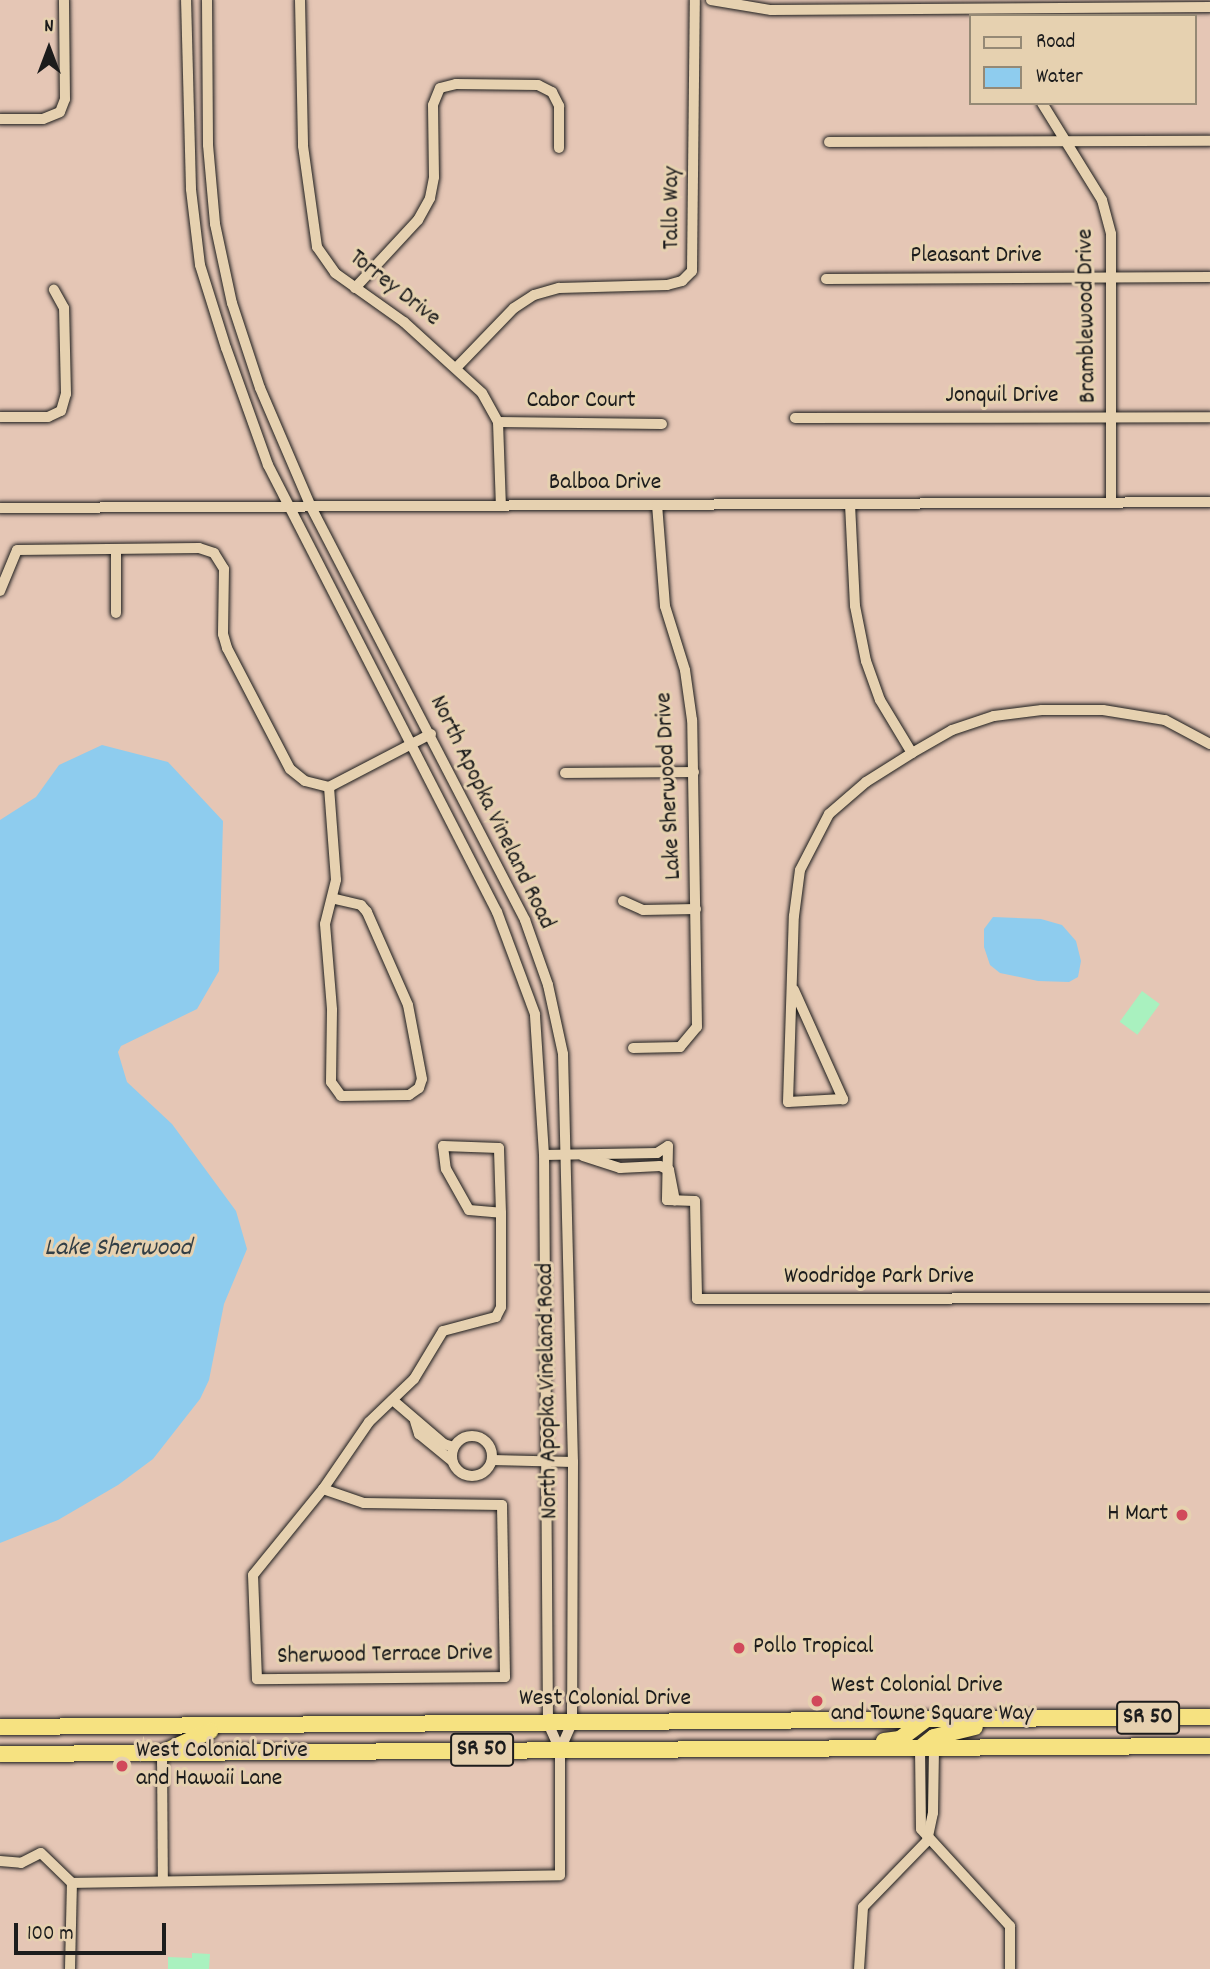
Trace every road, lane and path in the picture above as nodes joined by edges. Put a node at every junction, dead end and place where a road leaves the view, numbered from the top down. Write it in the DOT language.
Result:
graph roads {
  1 [pos="64,0"];
  2 [pos="186,0"];
  3 [pos="206,0"];
  4 [pos="300,0"];
  5 [pos="695,0"];
  6 [pos="711,0"];
  7 [pos="1210,7"];
  8 [pos="1019,8"];
  9 [pos="1043,105"];
  10 [pos="0,120"];
  11 [pos="1210,141"];
  12 [pos="829,142"];
  13 [pos="1068,143"];
  14 [pos="559,148"];
  15 [pos="1210,277"];
  16 [pos="1110,278"];
  17 [pos="827,279"];
  18 [pos="355,288"];
  19 [pos="54,290"];
  20 [pos="456,368"];
  21 [pos="0,417"];
  22 [pos="795,418"];
  23 [pos="1111,418"];
  24 [pos="1210,418"];
  25 [pos="498,422"];
  26 [pos="662,424"];
  27 [pos="1210,502"];
  28 [pos="1111,503"];
  29 [pos="850,504"];
  30 [pos="657,505"];
  31 [pos="501,506"];
  32 [pos="288,507"];
  33 [pos="311,507"];
  34 [pos="0,508"];
  35 [pos="116,549"];
  36 [pos="0,591"];
  37 [pos="116,613"];
  38 [pos="430,734"];
  39 [pos="1210,744"];
  40 [pos="413,746"];
  41 [pos="912,753"];
  42 [pos="694,772"];
  43 [pos="565,774"];
  44 [pos="329,787"];
  45 [pos="335,899"];
  46 [pos="623,901"];
  47 [pos="696,909"];
  48 [pos="793,990"];
  49 [pos="633,1048"];
  50 [pos="544,1155"];
  51 [pos="566,1155"];
  52 [pos="583,1156"];
  53 [pos="669,1170"];
  54 [pos="501,1213"];
  55 [pos="1210,1298"];
  56 [pos="395,1402"];
  57 [pos="415,1421"];
  58 [pos="454,1447"];
  59 [pos="492,1460"];
  60 [pos="452,1461"];
  61 [pos="547,1462"];
  62 [pos="573,1462"];
  63 [pos="323,1489"];
  64 [pos="1210,1717"];
  65 [pos="925,1720"];
  66 [pos="1012,1720"];
  67 [pos="548,1723"];
  68 [pos="572,1723"];
  69 [pos="226,1726"];
  70 [pos="0,1727"];
  71 [pos="1210,1746"];
  72 [pos="927,1747"];
  73 [pos="840,1748"];
  74 [pos="560,1750"];
  75 [pos="162,1753"];
  76 [pos="0,1755"];
  77 [pos="927,1841"];
  78 [pos="0,1861"];
  79 [pos="163,1881"];
  80 [pos="72,1883"];
  81 [pos="70,1969"];
  82 [pos="859,1969"];
  83 [pos="1010,1969"];
  1 -- 10 [label="street"];
  2 -- 32 [label="street, North Apopka Vineland Road"];
  3 -- 33 [label="street, North Apopka Vineland Road"];
  4 -- 18 [label="street, Torrey Drive"];
  5 -- 20 [label="street, Tallo Way"];
  6 -- 8 [label="street"];
  7 -- 8 [label="street"];
  9 -- 13 [label="street, Bramblewood Drive"];
  11 -- 13 [label="street"];
  12 -- 13 [label="street"];
  13 -- 16 [label="street, Bramblewood Drive"];
  14 -- 18 [label="street"];
  15 -- 16 [label="street, Pleasant Drive"];
  16 -- 17 [label="street, Pleasant Drive"];
  16 -- 23 [label="street, Bramblewood Drive"];
  18 -- 20 [label="street, Torrey Drive"];
  19 -- 21 [label="street"];
  20 -- 25 [label="street, Torrey Drive"];
  22 -- 23 [label="street, Jonquil Drive"];
  23 -- 24 [label="street, Jonquil Drive"];
  23 -- 28 [label="street, Bramblewood Drive"];
  25 -- 26 [label="street, Cabor Court"];
  25 -- 31 [label="street, Torrey Drive"];
  27 -- 28 [label="street, Balboa Drive"];
  28 -- 29 [label="street, Balboa Drive"];
  29 -- 30 [label="street, Balboa Drive"];
  29 -- 41 [label="street"];
  30 -- 31 [label="street, Balboa Drive"];
  30 -- 42 [label="street, Lake Sherwood Drive"];
  31 -- 33 [label="street, Balboa Drive"];
  32 -- 33 [label="street, Balboa Drive"];
  32 -- 34 [label="street, Balboa Drive"];
  32 -- 40 [label="street, North Apopka Vineland Road"];
  33 -- 38 [label="street, North Apopka Vineland Road"];
  35 -- 36 [label="street"];
  35 -- 37 [label="street"];
  35 -- 44 [label="street"];
  38 -- 40 [label="street"];
  38 -- 51 [label="street, North Apopka Vineland Road"];
  39 -- 41 [label="street"];
  40 -- 44 [label="street"];
  40 -- 50 [label="street, North Apopka Vineland Road"];
  41 -- 48 [label="street"];
  42 -- 43 [label="street"];
  42 -- 47 [label="street, Lake Sherwood Drive"];
  44 -- 45 [label="street"];
  45 -- 45 [label="street"];
  46 -- 47 [label="street"];
  47 -- 49 [label="street, Lake Sherwood Drive"];
  48 -- 48 [label="street"];
  50 -- 51 [label="street, Woodridge Park Drive"];
  50 -- 61 [label="street, North Apopka Vineland Road"];
  51 -- 52 [label="street, Woodridge Park Drive"];
  51 -- 62 [label="street, North Apopka Vineland Road"];
  52 -- 53 [label="street, Woodridge Park Drive"];
  52 -- 53 [label="street, Woodridge Park Drive"];
  53 -- 55 [label="street, Woodridge Park Drive"];
  54 -- 54 [label="street, Sherwood Terrace Drive"];
  54 -- 56 [label="street, Sherwood Terrace Drive"];
  56 -- 57 [label="street"];
  56 -- 63 [label="street, Sherwood Terrace Drive"];
  57 -- 58 [label="street"];
  57 -- 60 [label="street"];
  58 -- 59 [label="street"];
  58 -- 60 [label="street"];
  59 -- 60 [label="street"];
  59 -- 61 [label="street"];
  61 -- 62 [label="street"];
  61 -- 67 [label="street, North Apopka Vineland Road"];
  62 -- 68 [label="street, North Apopka Vineland Road"];
  63 -- 63 [label="street, Sherwood Terrace Drive"];
  64 -- 66 [label="highway, West Colonial Drive / SR 50"];
  65 -- 66 [label="highway, West Colonial Drive / SR 50"];
  65 -- 68 [label="highway, West Colonial Drive / SR 50"];
  65 -- 73 [label="highway"];
  66 -- 72 [label="highway"];
  67 -- 68 [label="highway, West Colonial Drive / SR 50"];
  67 -- 69 [label="highway, West Colonial Drive / SR 50"];
  67 -- 74 [label="street"];
  68 -- 74 [label="street"];
  69 -- 70 [label="highway, West Colonial Drive / SR 50"];
  69 -- 75 [label="highway"];
  71 -- 72 [label="highway, West Colonial Drive / SR 50"];
  72 -- 73 [label="highway, West Colonial Drive / SR 50"];
  72 -- 77 [label="street"];
  73 -- 74 [label="highway, West Colonial Drive / SR 50"];
  74 -- 75 [label="highway, West Colonial Drive / SR 50"];
  74 -- 79 [label="street"];
  75 -- 76 [label="highway, West Colonial Drive / SR 50"];
  75 -- 79 [label="street"];
  77 -- 82 [label="street"];
  77 -- 83 [label="street"];
  78 -- 80 [label="street"];
  79 -- 80 [label="street"];
  80 -- 81 [label="street"];
}
